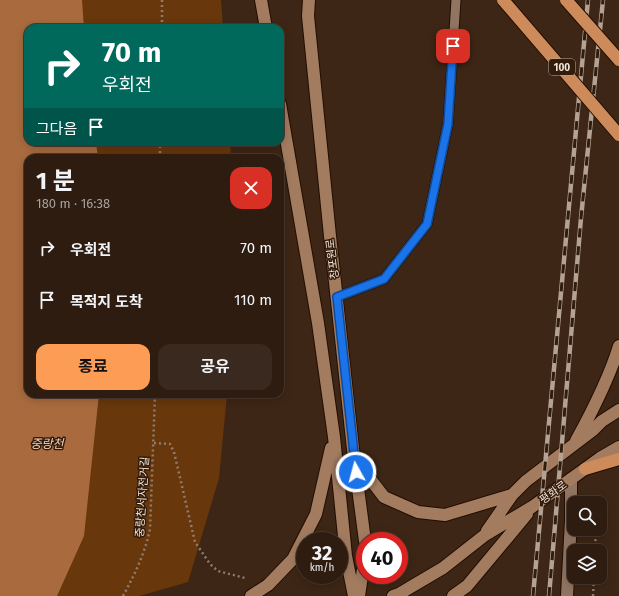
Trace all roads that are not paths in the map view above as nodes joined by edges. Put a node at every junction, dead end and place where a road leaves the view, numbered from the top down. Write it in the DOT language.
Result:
graph roads {
  1 [pos="261,0"];
  2 [pos="309,0"];
  3 [pos="456,0"];
  4 [pos="503,0"];
  5 [pos="566,0"];
  6 [pos="265,24"];
  7 [pos="619,60"];
  8 [pos="284,127"];
  9 [pos="619,135"];
  10 [pos="337,297"];
  11 [pos="619,346"];
  12 [pos="619,410"];
  13 [pos="619,417"];
  14 [pos="602,421"];
  15 [pos="334,437"];
  16 [pos="573,445"];
  17 [pos="617,450"];
  18 [pos="354,458"];
  19 [pos="585,469"];
  20 [pos="571,479"];
  21 [pos="512,495"];
  22 [pos="532,508"];
  23 [pos="364,532"];
  24 [pos="485,534"];
  25 [pos="361,584"];
  26 [pos="251,596"];
  27 [pos="354,596"];
  28 [pos="359,596"];
  29 [pos="393,596"];
  30 [pos="453,596"];
  31 [pos="567,596"];
  1 -- 6 [label="street"];
  2 -- 10 [label="street, 창포원로"];
  3 -- 10 [label="lane"];
  4 -- 9 [label="highway, 100, bridge"];
  5 -- 7 [label="highway, bridge"];
  8 -- 15 [label="street"];
  10 -- 18 [label="street, 창포원로"];
  11 -- 16 [label="street, 평화로"];
  12 -- 14 [label="street, 평화로"];
  13 -- 14 [label="street"];
  14 -- 16 [label="street, 평화로"];
  15 -- 26 [label="street"];
  15 -- 27 [label="street"];
  16 -- 21 [label="street, 평화로"];
  17 -- 19 [label="highway"];
  18 -- 21 [label="street"];
  18 -- 23 [label="street, 창포원로"];
  19 -- 20 [label="street, 평화로"];
  20 -- 22 [label="street, 평화로"];
  20 -- 31 [label="street"];
  21 -- 24 [label="street, 평화로"];
  22 -- 24 [label="street, 평화로"];
  22 -- 30 [label="street"];
  24 -- 29 [label="street, 평화로"];
  25 -- 28 [label="street"];
}
